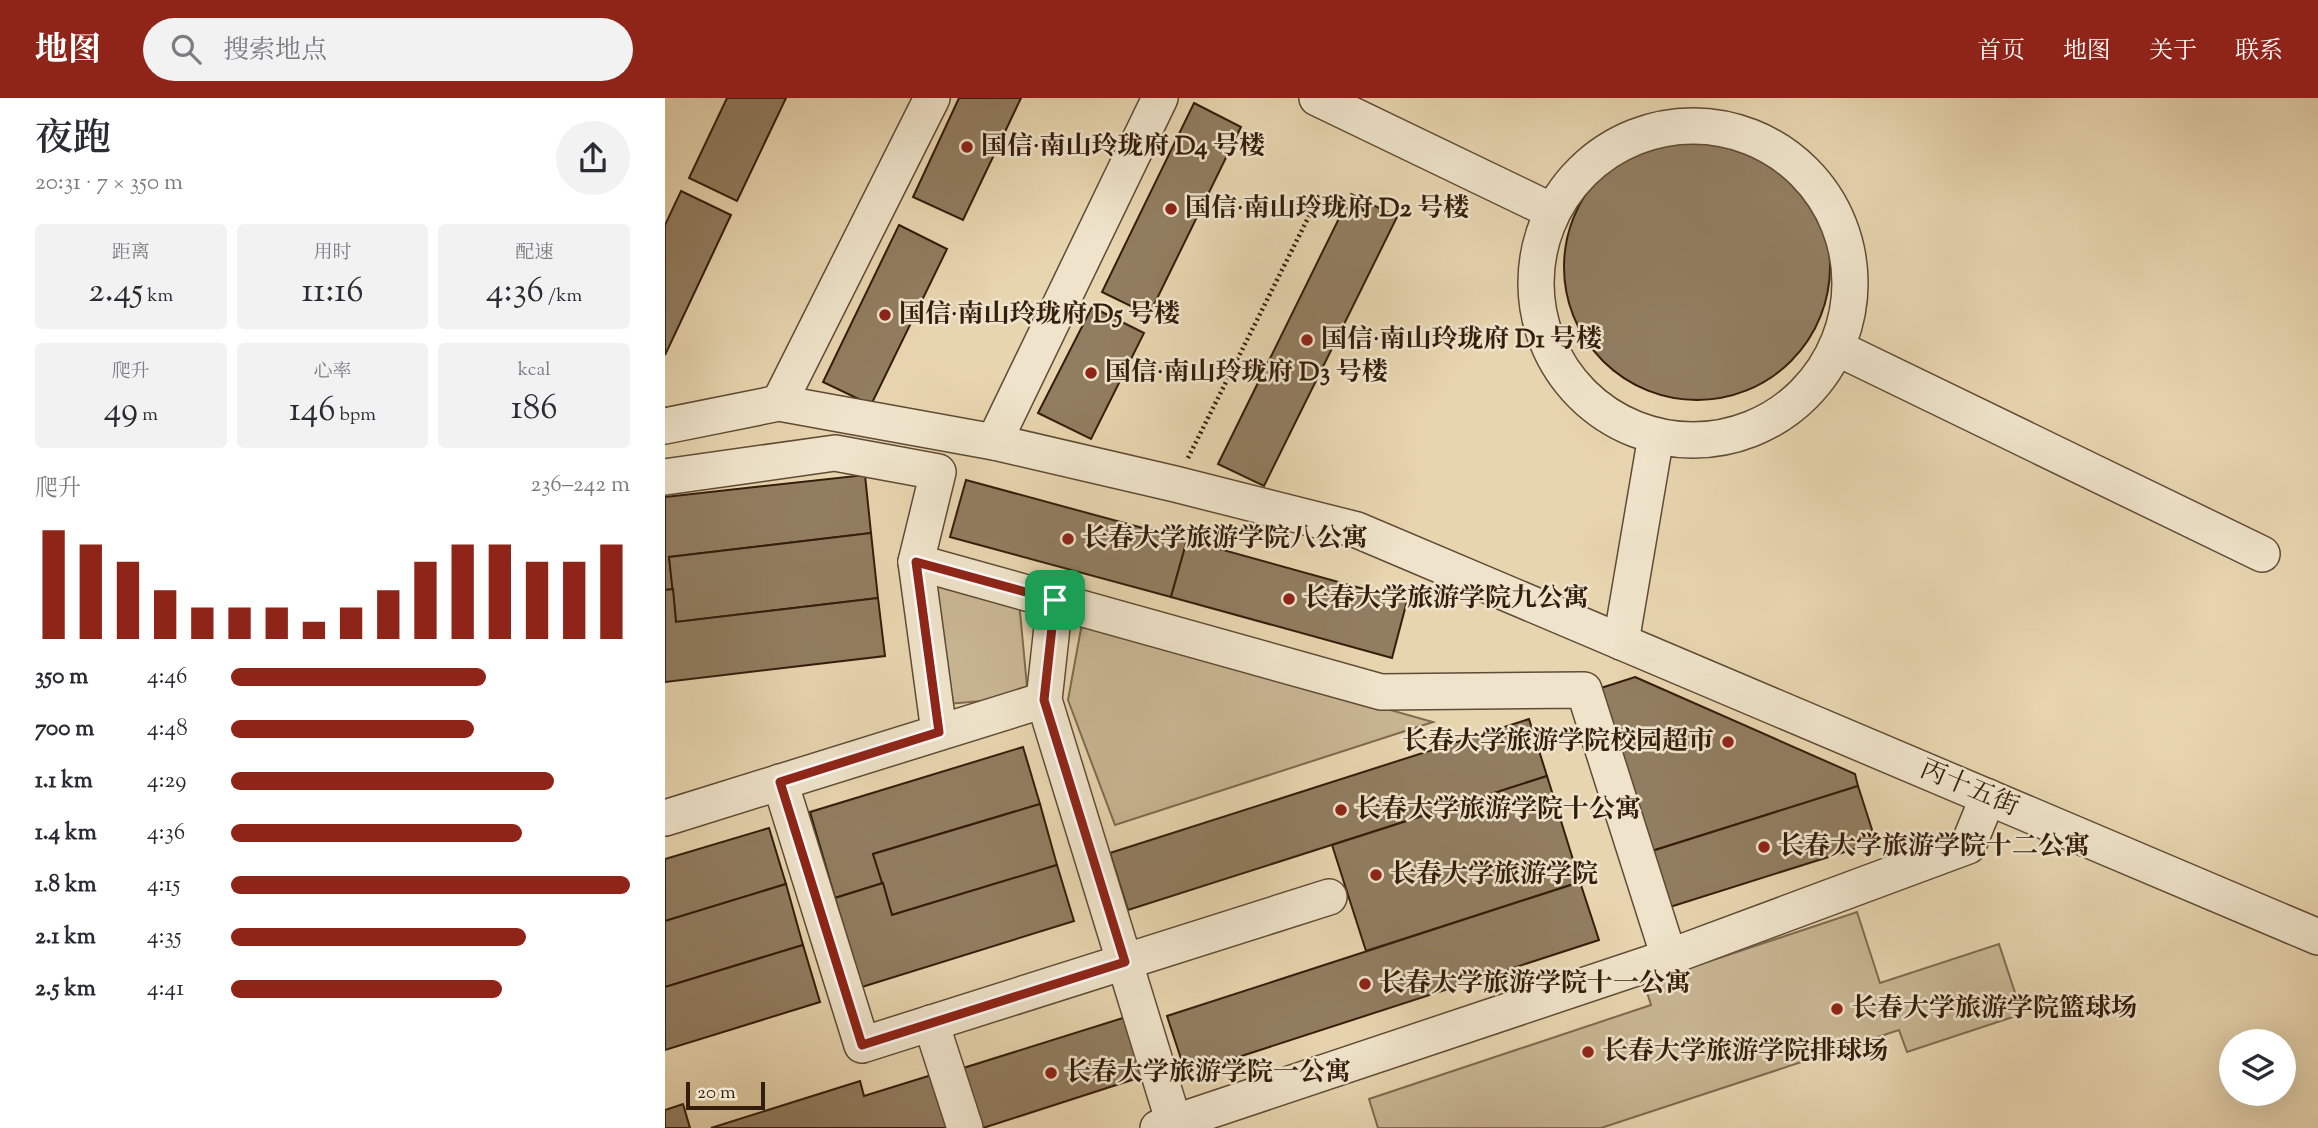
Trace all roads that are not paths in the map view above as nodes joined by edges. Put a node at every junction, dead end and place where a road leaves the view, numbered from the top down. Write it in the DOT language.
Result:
graph roads {
  1 [pos="932,98"];
  2 [pos="1160,98"];
  3 [pos="1317,98"];
  4 [pos="1706,112"];
  5 [pos="1552,211"];
  6 [pos="1837,348"];
  7 [pos="779,403"];
  8 [pos="665,425"];
  9 [pos="1655,436"];
  10 [pos="994,442"];
  11 [pos="665,477"];
  12 [pos="2262,554"];
  13 [pos="916,562"];
  14 [pos="1055,600"];
  15 [pos="1621,642"];
  16 [pos="1044,700"];
  17 [pos="939,732"];
  18 [pos="780,782"];
  19 [pos="1988,797"];
  20 [pos="665,818"];
  21 [pos="1329,897"];
  22 [pos="2318,937"];
  23 [pos="1669,957"];
  24 [pos="1125,962"];
  25 [pos="931,1023"];
  26 [pos="1166,1125"];
  27 [pos="965,1128"];
  1 -- 7 [label="street"];
  2 -- 10 [label="street"];
  3 -- 5 [label="street"];
  4 -- 5 [label="street"];
  4 -- 6 [label="street"];
  5 -- 9 [label="street"];
  6 -- 9 [label="street"];
  6 -- 12 [label="street"];
  7 -- 8 [label="street"];
  7 -- 10 [label="street, 丙十五街"];
  9 -- 15 [label="street"];
  10 -- 15 [label="street, 丙十五街"];
  11 -- 13 [label="street"];
  13 -- 14 [label="street"];
  13 -- 17 [label="street"];
  14 -- 16 [label="street"];
  14 -- 23 [label="street"];
  15 -- 19 [label="street, 丙十五街"];
  16 -- 17 [label="street"];
  16 -- 24 [label="street"];
  17 -- 18 [label="street"];
  18 -- 20 [label="street"];
  18 -- 25 [label="street"];
  19 -- 22 [label="street, 丙十五街"];
  19 -- 23 [label="street"];
  21 -- 24 [label="street"];
  23 -- 26 [label="street"];
  24 -- 25 [label="street"];
  24 -- 26 [label="street"];
  25 -- 27 [label="street"];
}
